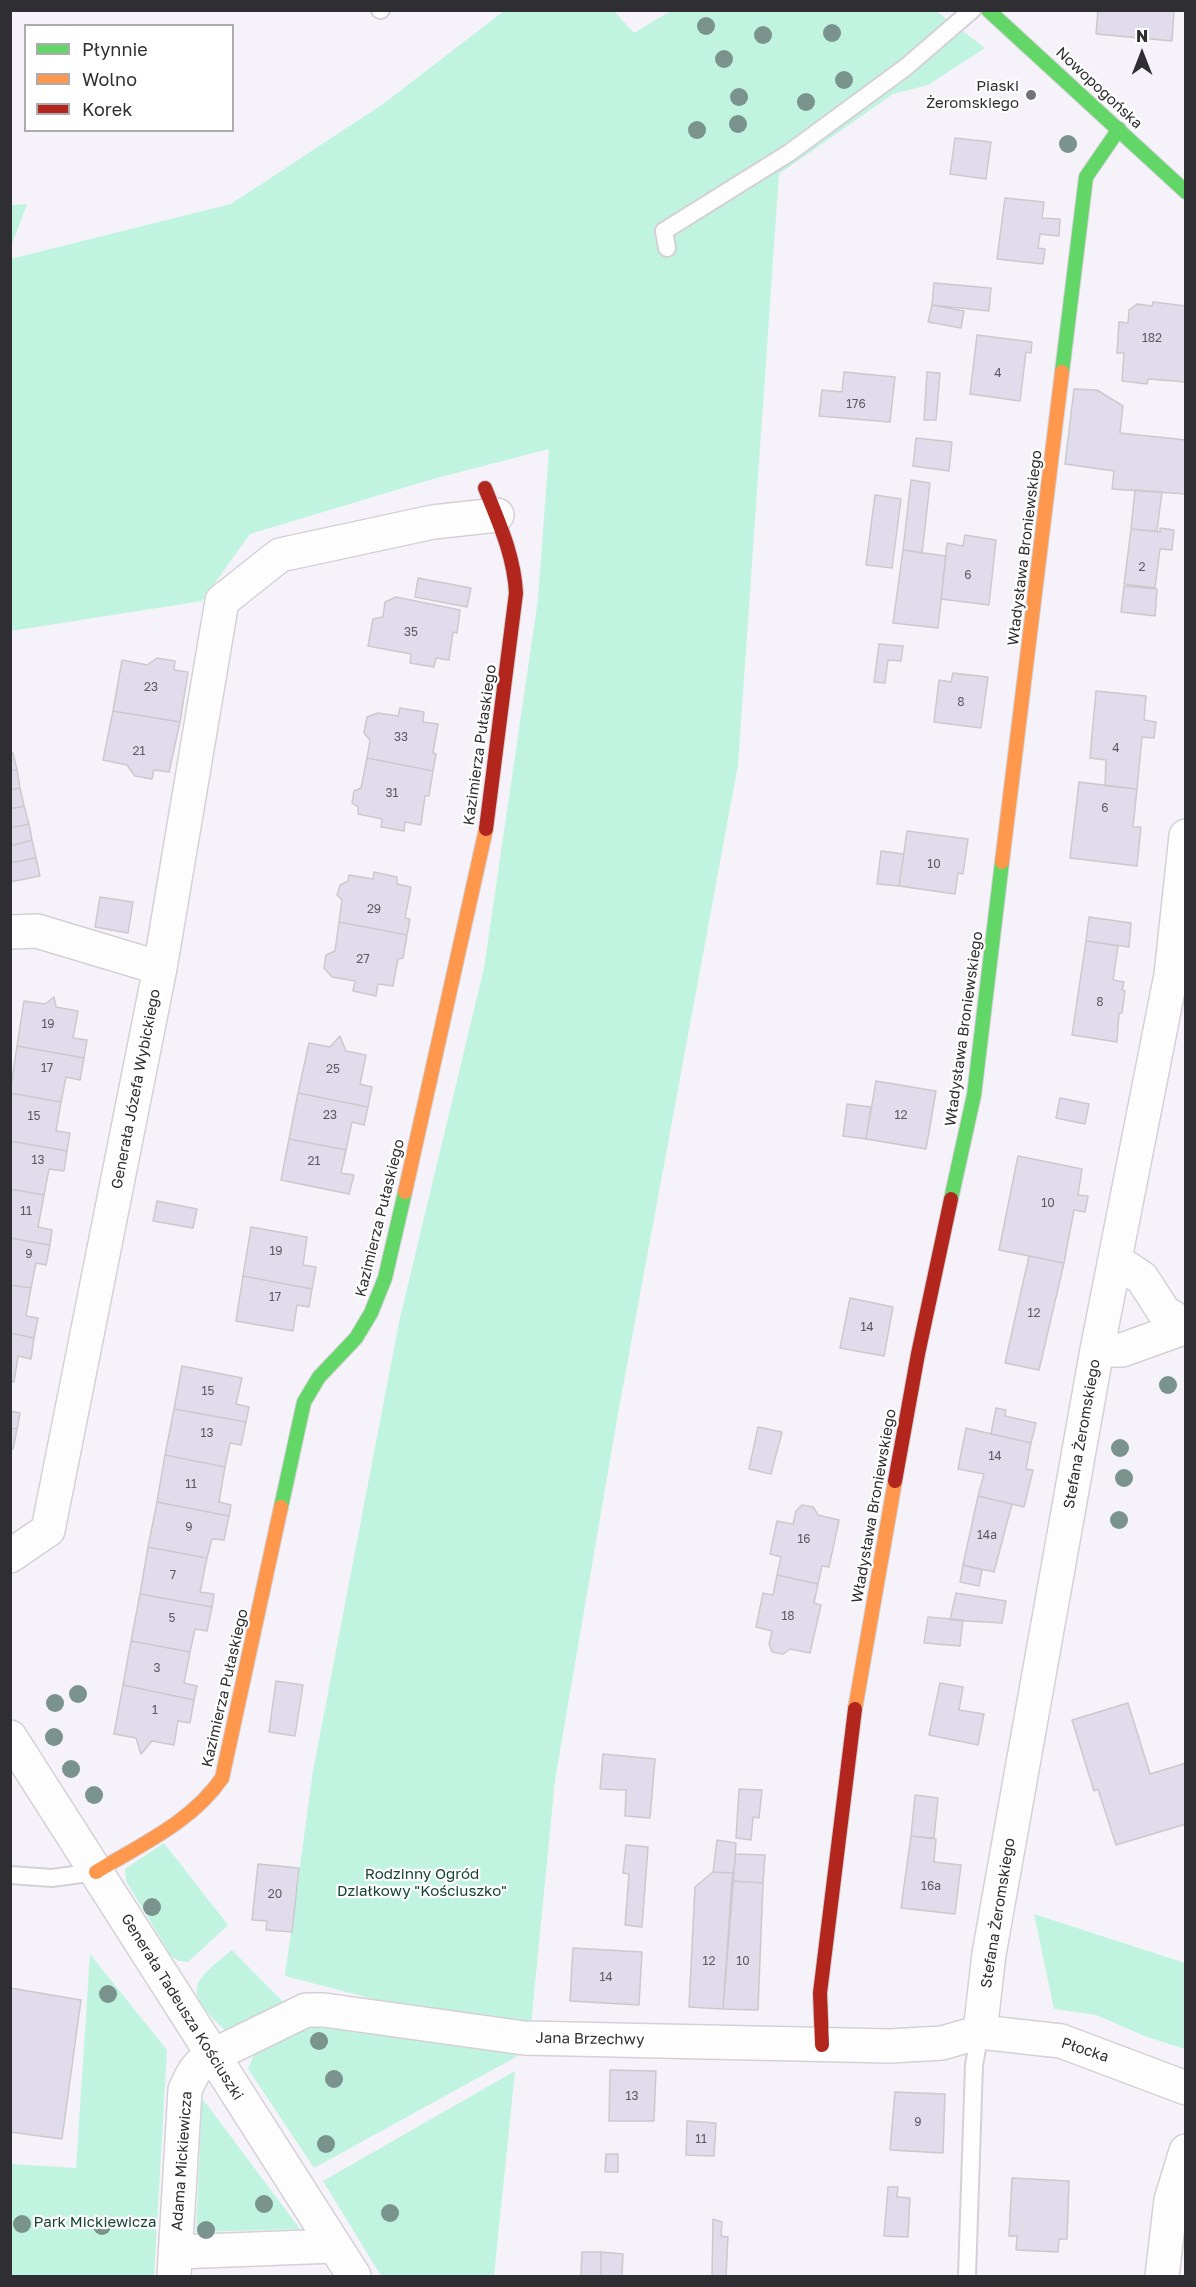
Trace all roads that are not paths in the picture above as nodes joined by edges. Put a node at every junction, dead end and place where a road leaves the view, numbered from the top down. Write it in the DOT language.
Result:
graph roads {
  1 [pos="972,10"];
  2 [pos="988,10"];
  3 [pos="1119,129"];
  4 [pos="1185,192"];
  5 [pos="667,248"];
  6 [pos="491,501"];
  7 [pos="1185,836"];
  8 [pos="10,932"];
  9 [pos="160,968"];
  10 [pos="1115,1260"];
  11 [pos="1185,1327"];
  12 [pos="1097,1350"];
  13 [pos="10,1556"];
  14 [pos="10,1737"];
  15 [pos="96,1872"];
  16 [pos="10,1875"];
  17 [pos="980,2032"];
  18 [pos="822,2045"];
  19 [pos="212,2056"];
  20 [pos="1185,2088"];
  21 [pos="1185,2151"];
  22 [pos="334,2246"];
  23 [pos="175,2264"];
  24 [pos="354,2277"];
  25 [pos="967,2277"];
  26 [pos="1162,2277"];
  1 -- 5 [label="lane"];
  2 -- 3 [label="street, Nowopogońska"];
  3 -- 4 [label="street, Nowopogońska"];
  3 -- 18 [label="street, Władysława Broniewskiego"];
  6 -- 9 [label="street, Generała Józefa Wybickiego"];
  6 -- 15 [label="street, Kazimierza Pułaskiego"];
  7 -- 10 [label="street, Stefana Żeromskiego"];
  8 -- 9 [label="street"];
  9 -- 13 [label="street, Generała Józefa Wybickiego"];
  10 -- 11 [label="street"];
  10 -- 12 [label="street, Stefana Żeromskiego"];
  11 -- 12 [label="street"];
  12 -- 17 [label="street, Stefana Żeromskiego"];
  14 -- 15 [label="street, Generała Tadeusza Kościuszki"];
  15 -- 16 [label="lane"];
  15 -- 19 [label="street, Generała Tadeusza Kościuszki"];
  17 -- 18 [label="street, Jana Brzechwy"];
  17 -- 20 [label="street, Płocka"];
  17 -- 25 [label="lane"];
  18 -- 19 [label="street, Jana Brzechwy"];
  19 -- 22 [label="street, Generała Tadeusza Kościuszki"];
  19 -- 23 [label="street, Adama Mickiewicza"];
  21 -- 26 [label="street"];
  22 -- 23 [label="street"];
  22 -- 24 [label="street, Generała Tadeusza Kościuszki"];
}
